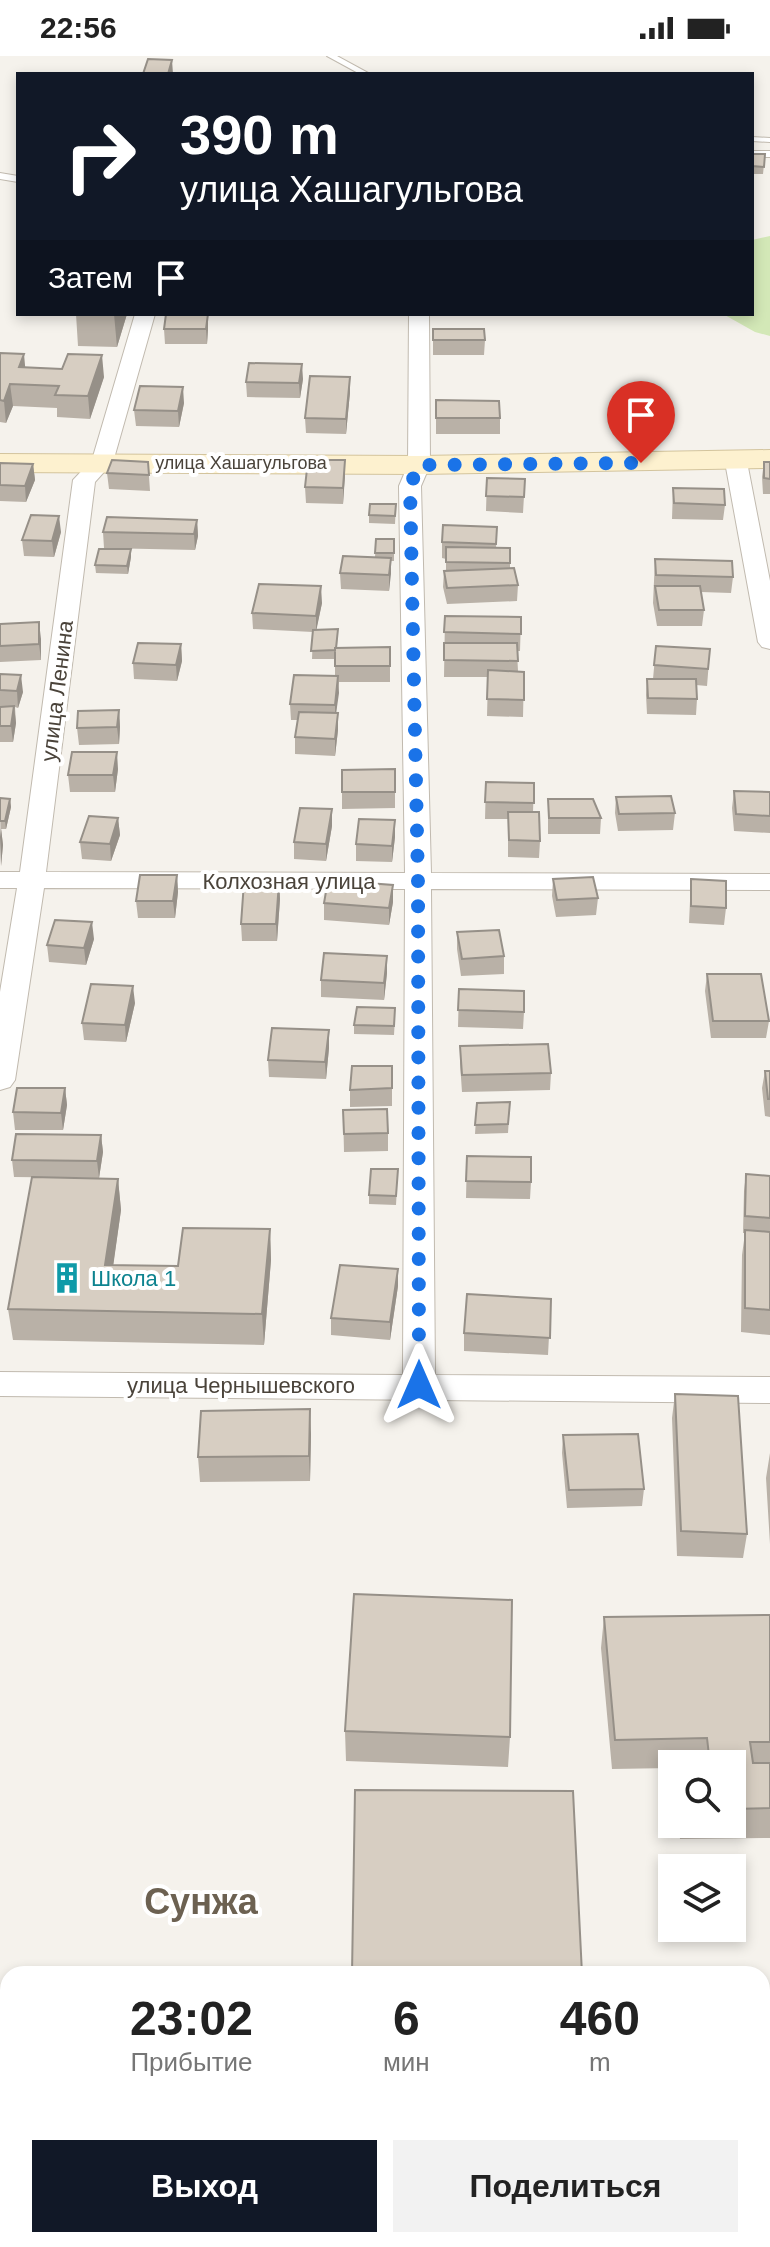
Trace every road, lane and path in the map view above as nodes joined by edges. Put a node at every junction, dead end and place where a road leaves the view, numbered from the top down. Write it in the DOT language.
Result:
graph roads {
  1 [pos="331,56"];
  2 [pos="362,72"];
  3 [pos="144,316"];
  4 [pos="419,316"];
  5 [pos="770,459"];
  6 [pos="102,462"];
  7 [pos="736,462"];
  8 [pos="0,463"];
  9 [pos="419,465"];
  10 [pos="770,642"];
  11 [pos="32,879"];
  12 [pos="0,880"];
  13 [pos="418,882"];
  14 [pos="770,882"];
  15 [pos="0,1080"];
  16 [pos="0,1384"];
  17 [pos="419,1385"];
  18 [pos="770,1390"];
  1 -- 2 [label="lane"];
  3 -- 6 [label="street, улица Ленина"];
  4 -- 9 [label="street"];
  5 -- 7 [label="main road, улица Хашагульгова"];
  6 -- 8 [label="main road, улица Хашагульгова"];
  6 -- 9 [label="main road, улица Хашагульгова"];
  6 -- 11 [label="street, улица Ленина"];
  7 -- 9 [label="main road, улица Хашагульгова"];
  7 -- 10 [label="street"];
  9 -- 13 [label="street"];
  11 -- 12 [label="street, Колхозная улица"];
  11 -- 13 [label="street, Колхозная улица"];
  11 -- 15 [label="street, улица Ленина"];
  13 -- 14 [label="street, Колхозная улица"];
  13 -- 17 [label="street"];
  16 -- 17 [label="street, улица Чернышевского"];
  17 -- 18 [label="street, улица Чернышевского"];
}
